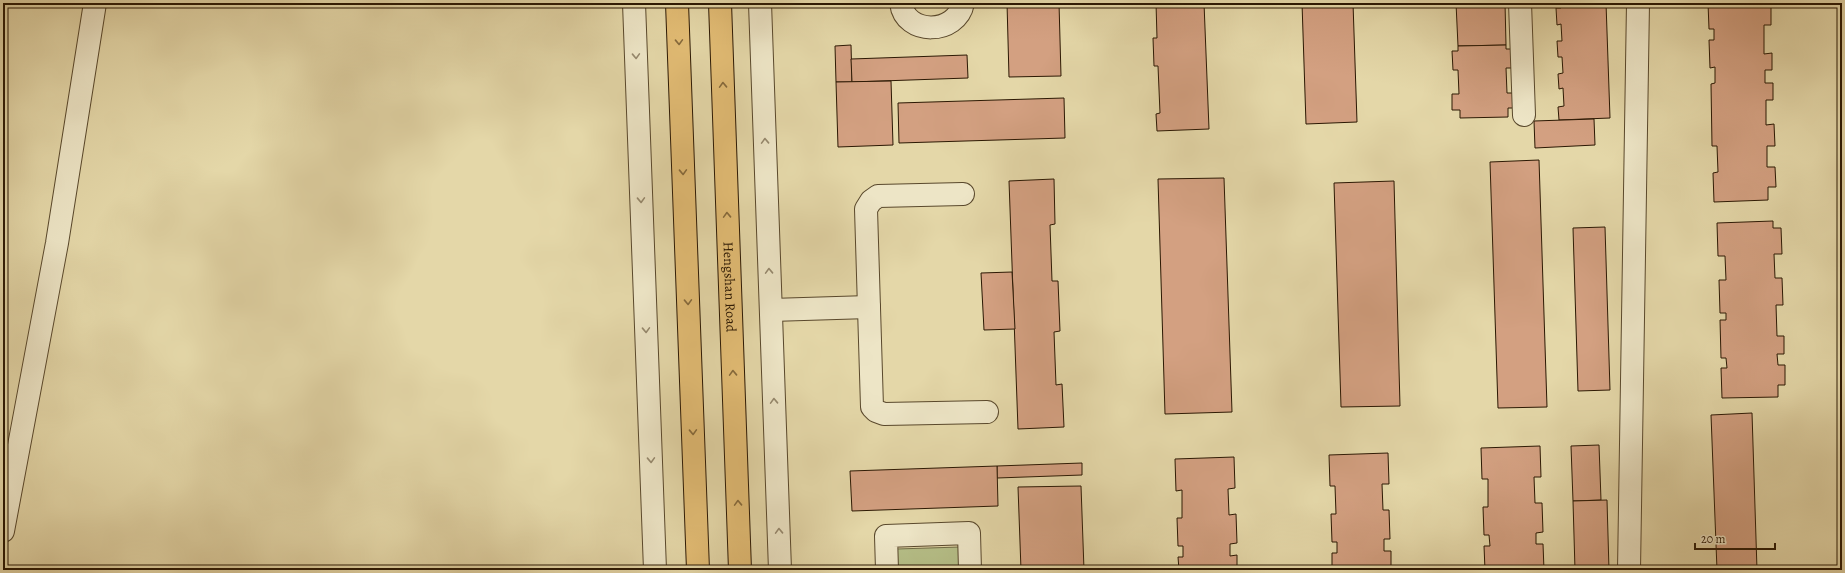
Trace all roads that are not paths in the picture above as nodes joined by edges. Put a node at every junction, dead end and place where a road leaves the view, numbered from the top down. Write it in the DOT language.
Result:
graph roads {
  1 [pos="95,3"];
  2 [pos="634,3"];
  3 [pos="677,3"];
  4 [pos="720,3"];
  5 [pos="760,3"];
  6 [pos="901,3"];
  7 [pos="963,3"];
  8 [pos="1520,3"];
  9 [pos="1638,3"];
  10 [pos="1524,115"];
  11 [pos="963,194"];
  12 [pos="869,307"];
  13 [pos="771,310"];
  14 [pos="987,412"];
  15 [pos="3,532"];
  16 [pos="655,570"];
  17 [pos="698,570"];
  18 [pos="740,570"];
  19 [pos="780,570"];
  20 [pos="887,570"];
  21 [pos="970,570"];
  22 [pos="1629,570"];
  1 -- 15 [label="street"];
  2 -- 16 [label="street, one-way"];
  3 -- 17 [label="main road, one-way"];
  18 -- 4 [label="main road, Hengshan Road, one-way"];
  13 -- 5 [label="street, one-way"];
  6 -- 7 [label="street"];
  8 -- 10 [label="street"];
  9 -- 22 [label="street"];
  11 -- 12 [label="street"];
  12 -- 13 [label="street"];
  12 -- 14 [label="street"];
  19 -- 13 [label="street, one-way"];
  20 -- 21 [label="street"];
}
